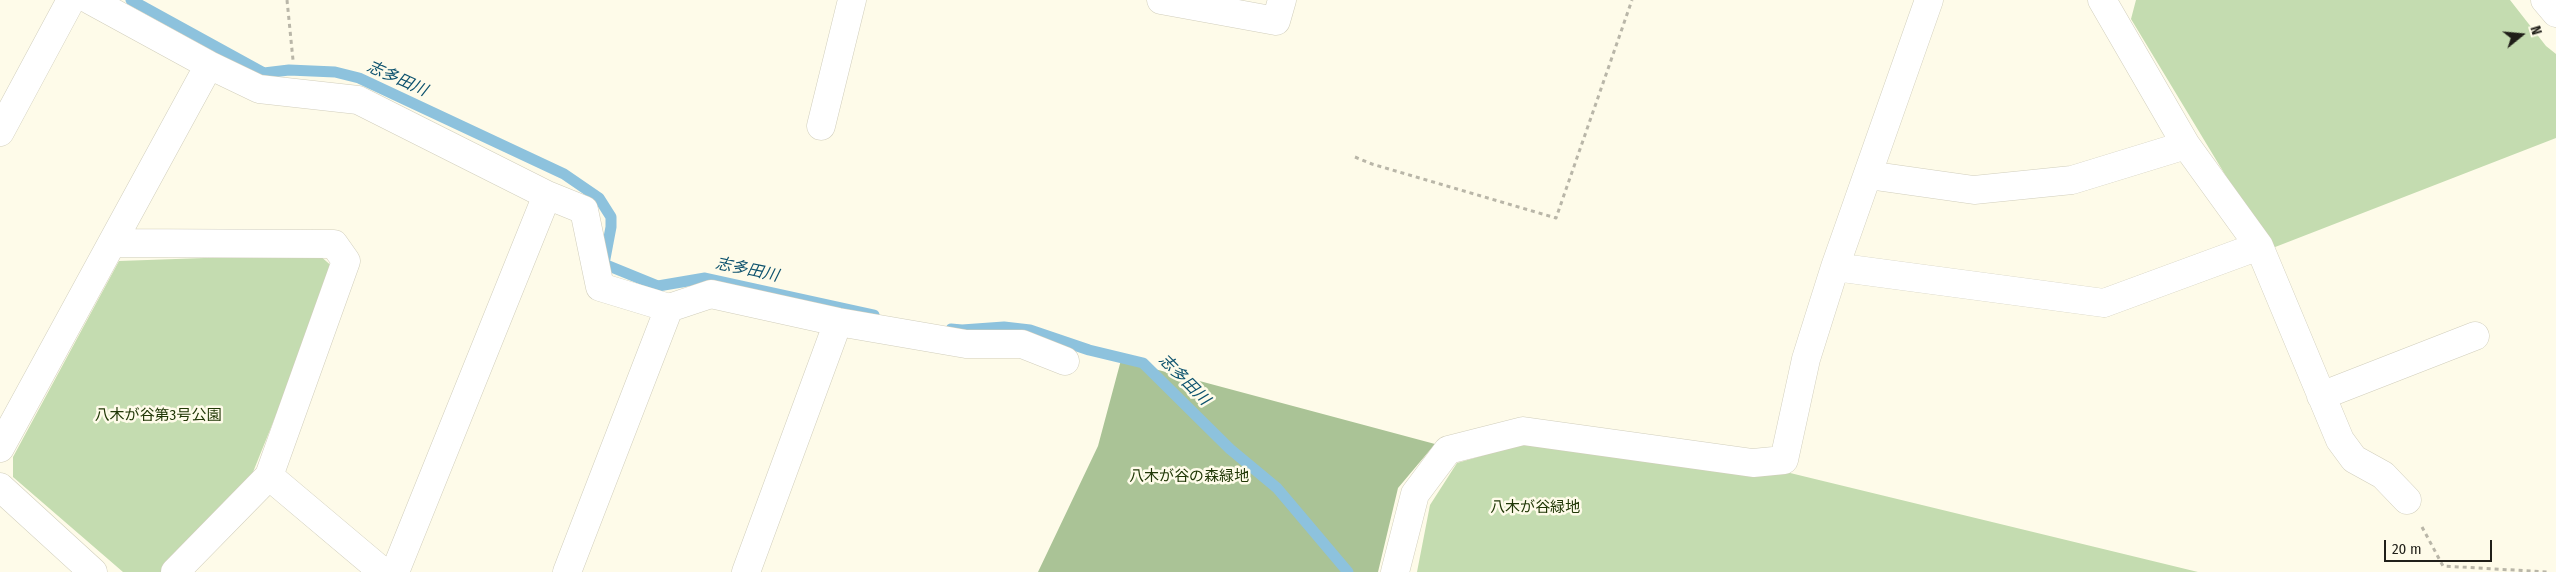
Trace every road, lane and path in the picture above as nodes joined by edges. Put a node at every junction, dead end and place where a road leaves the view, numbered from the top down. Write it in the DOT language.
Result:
graph roads {
  1 [pos="70,0"];
  2 [pos="90,0"];
  3 [pos="287,0"];
  4 [pos="852,0"];
  5 [pos="1161,0"];
  6 [pos="1282,0"];
  7 [pos="1632,0"];
  8 [pos="1929,0"];
  9 [pos="2102,0"];
  10 [pos="2545,0"];
  11 [pos="2556,13"];
  12 [pos="291,35"];
  13 [pos="209,65"];
  14 [pos="821,126"];
  15 [pos="0,132"];
  16 [pos="2186,145"];
  17 [pos="1355,157"];
  18 [pos="1868,175"];
  19 [pos="547,195"];
  20 [pos="112,243"];
  21 [pos="2259,246"];
  22 [pos="1835,267"];
  23 [pos="669,308"];
  24 [pos="838,322"];
  25 [pos="2475,336"];
  26 [pos="1065,361"];
  27 [pos="2321,396"];
  28 [pos="0,448"];
  29 [pos="269,476"];
  30 [pos="0,487"];
  31 [pos="2408,500"];
  32 [pos="93,572"];
  33 [pos="175,572"];
  34 [pos="383,572"];
  35 [pos="395,572"];
  36 [pos="567,572"];
  37 [pos="746,572"];
  38 [pos="1395,572"];
  39 [pos="2548,572"];
  1 -- 15 [label="street"];
  2 -- 13 [label="street"];
  3 -- 12 [label="path"];
  4 -- 14 [label="street"];
  5 -- 6 [label="street"];
  7 -- 17 [label="path"];
  8 -- 18 [label="street"];
  9 -- 16 [label="street"];
  10 -- 11 [label="street"];
  13 -- 19 [label="street"];
  13 -- 20 [label="street"];
  16 -- 18 [label="street"];
  16 -- 21 [label="street"];
  18 -- 22 [label="street"];
  19 -- 23 [label="street"];
  19 -- 35 [label="street"];
  20 -- 28 [label="street"];
  20 -- 29 [label="street"];
  21 -- 22 [label="street"];
  21 -- 27 [label="street"];
  22 -- 38 [label="street"];
  23 -- 24 [label="street"];
  23 -- 36 [label="street"];
  24 -- 26 [label="street"];
  24 -- 37 [label="street"];
  25 -- 27 [label="street"];
  27 -- 31 [label="street"];
  29 -- 33 [label="street"];
  29 -- 34 [label="street"];
  30 -- 32 [label="street"];
  31 -- 39 [label="path"];
}
